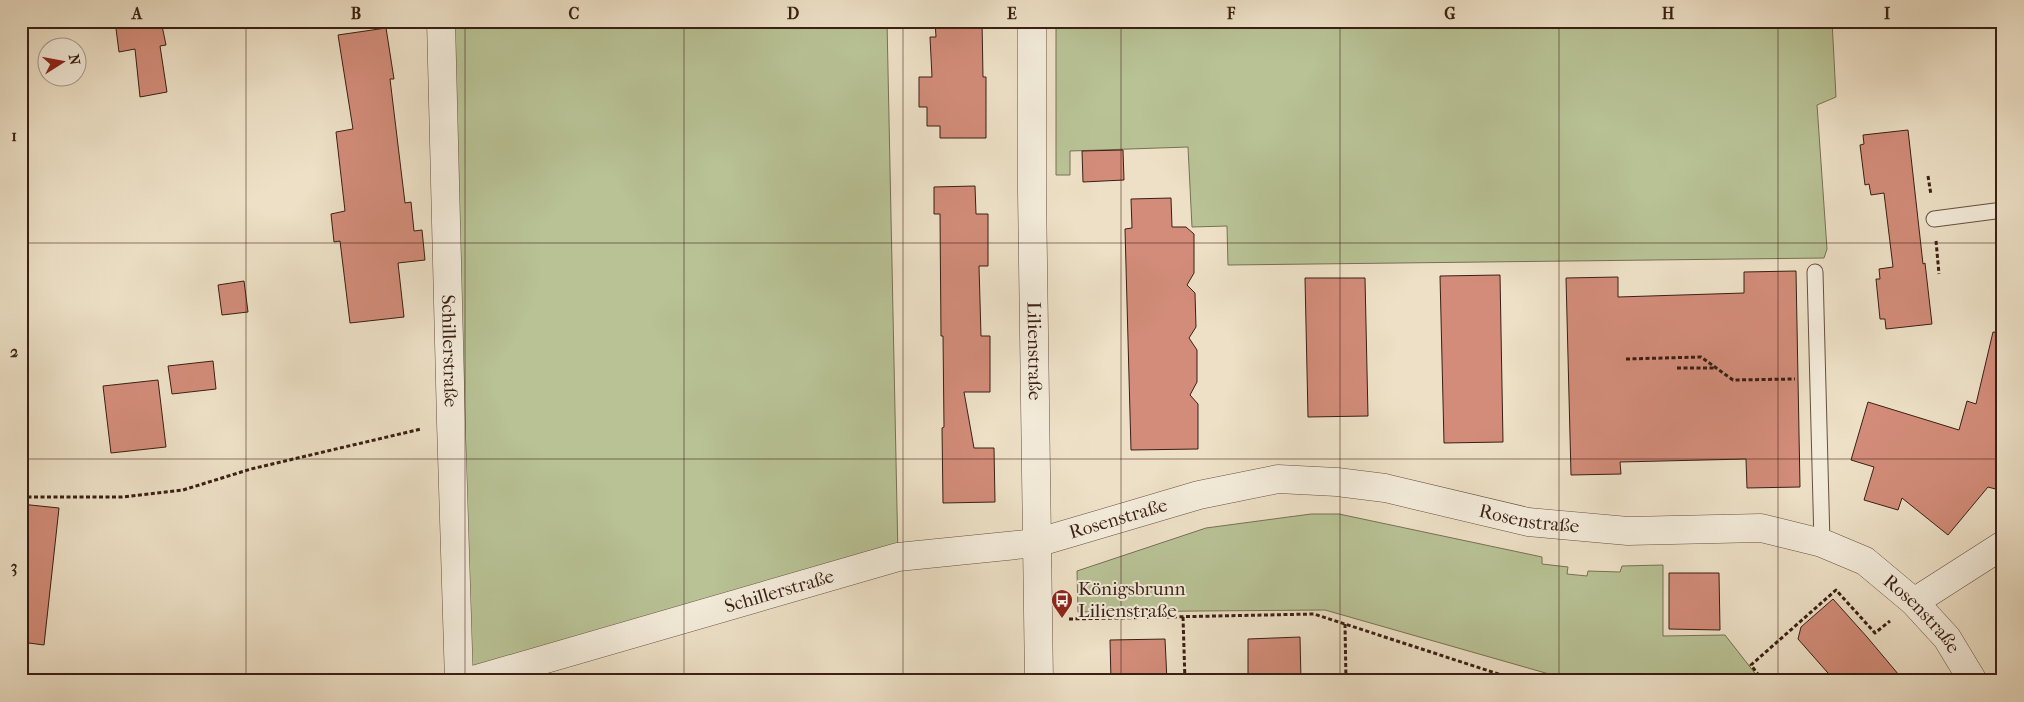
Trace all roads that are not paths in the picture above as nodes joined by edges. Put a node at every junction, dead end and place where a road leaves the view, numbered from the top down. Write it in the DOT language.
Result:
graph roads {
  1 [pos="441,21"];
  2 [pos="1032,21"];
  3 [pos="2003,210"];
  4 [pos="1934,219"];
  5 [pos="1815,272"];
  6 [pos="1036,543"];
  7 [pos="1822,543"];
  8 [pos="2003,545"];
  9 [pos="1914,602"];
  10 [pos="460,681"];
  11 [pos="470,681"];
  12 [pos="1039,681"];
  13 [pos="1973,681"];
  1 -- 10 [label="street, Schillerstraße"];
  2 -- 6 [label="street, Lilienstraße"];
  3 -- 4 [label="lane"];
  5 -- 7 [label="lane"];
  6 -- 7 [label="street, Rosenstraße"];
  6 -- 11 [label="street, Schillerstraße"];
  6 -- 12 [label="street, Lilienstraße"];
  7 -- 9 [label="street, Rosenstraße"];
  8 -- 9 [label="street"];
  9 -- 13 [label="street, Rosenstraße"];
}
